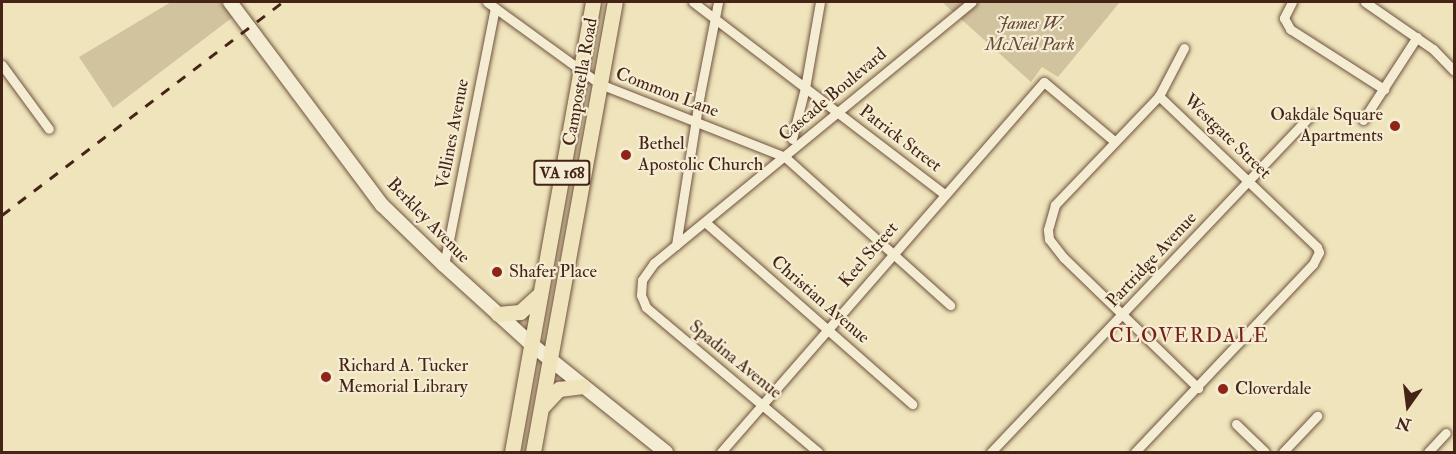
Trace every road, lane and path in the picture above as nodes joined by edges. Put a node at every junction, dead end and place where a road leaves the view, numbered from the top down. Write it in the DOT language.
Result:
graph roads {
  1 [pos="230,2"];
  2 [pos="486,2"];
  3 [pos="593,2"];
  4 [pos="615,2"];
  5 [pos="693,2"];
  6 [pos="718,2"];
  7 [pos="819,2"];
  8 [pos="972,2"];
  9 [pos="1292,2"];
  10 [pos="1365,2"];
  11 [pos="495,8"];
  12 [pos="715,19"];
  13 [pos="1417,37"];
  14 [pos="1184,48"];
  15 [pos="2,65"];
  16 [pos="1455,71"];
  17 [pos="580,72"];
  18 [pos="600,84"];
  19 [pos="805,88"];
  20 [pos="1384,89"];
  21 [pos="1159,96"];
  22 [pos="837,112"];
  23 [pos="1311,115"];
  24 [pos="1363,120"];
  25 [pos="697,122"];
  26 [pos="49,129"];
  27 [pos="792,139"];
  28 [pos="1114,141"];
  29 [pos="785,157"];
  30 [pos="1249,181"];
  31 [pos="944,194"];
  32 [pos="705,222"];
  33 [pos="676,245"];
  34 [pos="893,252"];
  35 [pos="444,265"];
  36 [pos="641,288"];
  37 [pos="540,294"];
  38 [pos="950,305"];
  39 [pos="498,314"];
  40 [pos="1122,316"];
  41 [pos="828,328"];
  42 [pos="531,344"];
  43 [pos="550,360"];
  44 [pos="584,387"];
  45 [pos="1198,388"];
  46 [pos="763,403"];
  47 [pos="912,404"];
  48 [pos="541,409"];
  49 [pos="1317,416"];
  50 [pos="1236,424"];
  51 [pos="1446,433"];
  52 [pos="996,451"];
  53 [pos="512,453"];
  54 [pos="533,453"];
  55 [pos="666,453"];
  56 [pos="721,453"];
  57 [pos="818,453"];
  58 [pos="1135,453"];
  59 [pos="1266,453"];
  60 [pos="1283,453"];
  61 [pos="1428,453"];
  1 -- 35 [label="street, Berkley Avenue"];
  2 -- 11 [label="street, Common Lane"];
  3 -- 17 [label="main road, Campostella Road / VA 168"];
  4 -- 18 [label="main road, Campostella Road / VA 168"];
  5 -- 12 [label="street, Patrick Street"];
  6 -- 12 [label="street"];
  7 -- 19 [label="street"];
  8 -- 22 [label="street, Cascade Boulevard"];
  9 -- 20 [label="street"];
  10 -- 13 [label="street"];
  11 -- 17 [label="street, Common Lane"];
  11 -- 35 [label="street, Vellines Avenue"];
  12 -- 19 [label="street, Patrick Street"];
  12 -- 25 [label="street"];
  13 -- 16 [label="street"];
  13 -- 20 [label="street"];
  14 -- 21 [label="street"];
  15 -- 26 [label="street"];
  17 -- 18 [label="street, Common Lane"];
  17 -- 37 [label="main road, Campostella Road / VA 168"];
  18 -- 25 [label="street, Common Lane"];
  18 -- 43 [label="main road, Campostella Road / VA 168"];
  19 -- 22 [label="street, Patrick Street"];
  19 -- 27 [label="street"];
  20 -- 24 [label="street"];
  21 -- 28 [label="street, Westgate Street"];
  21 -- 30 [label="street, Westgate Street"];
  22 -- 29 [label="street, Cascade Boulevard"];
  22 -- 31 [label="street, Patrick Street"];
  23 -- 30 [label="street, Partridge Avenue"];
  25 -- 29 [label="street, Common Lane"];
  25 -- 33 [label="street"];
  28 -- 31 [label="street, Keel Street"];
  28 -- 40 [label="street, Westgate Street"];
  29 -- 32 [label="street, Cascade Boulevard"];
  29 -- 34 [label="street, Common Lane"];
  30 -- 40 [label="street, Partridge Avenue"];
  30 -- 45 [label="street, Westgate Street"];
  31 -- 34 [label="street, Keel Street"];
  32 -- 33 [label="street, Cascade Boulevard"];
  32 -- 41 [label="street, Christian Avenue"];
  33 -- 36 [label="street, Cascade Boulevard"];
  34 -- 38 [label="street, Common Lane"];
  34 -- 41 [label="street, Keel Street"];
  35 -- 39 [label="street, Berkley Avenue"];
  36 -- 46 [label="street, Spadina Avenue"];
  37 -- 39 [label="main road"];
  37 -- 42 [label="main road, Campostella Road / VA 168"];
  39 -- 42 [label="street, Berkley Avenue"];
  40 -- 45 [label="street"];
  40 -- 52 [label="street, Partridge Avenue"];
  41 -- 46 [label="street, Keel Street"];
  41 -- 47 [label="street, Christian Avenue"];
  42 -- 43 [label="street, Berkley Avenue"];
  42 -- 53 [label="main road, Campostella Road / VA 168"];
  43 -- 44 [label="street, Berkley Avenue"];
  43 -- 48 [label="main road, Campostella Road / VA 168"];
  44 -- 48 [label="main road"];
  44 -- 55 [label="street, Berkley Avenue"];
  45 -- 58 [label="street"];
  46 -- 56 [label="street, Keel Street"];
  46 -- 57 [label="street, Spadina Avenue"];
  48 -- 54 [label="main road, Campostella Road / VA 168"];
  49 -- 60 [label="street"];
  50 -- 59 [label="street"];
  51 -- 61 [label="street"];
}
